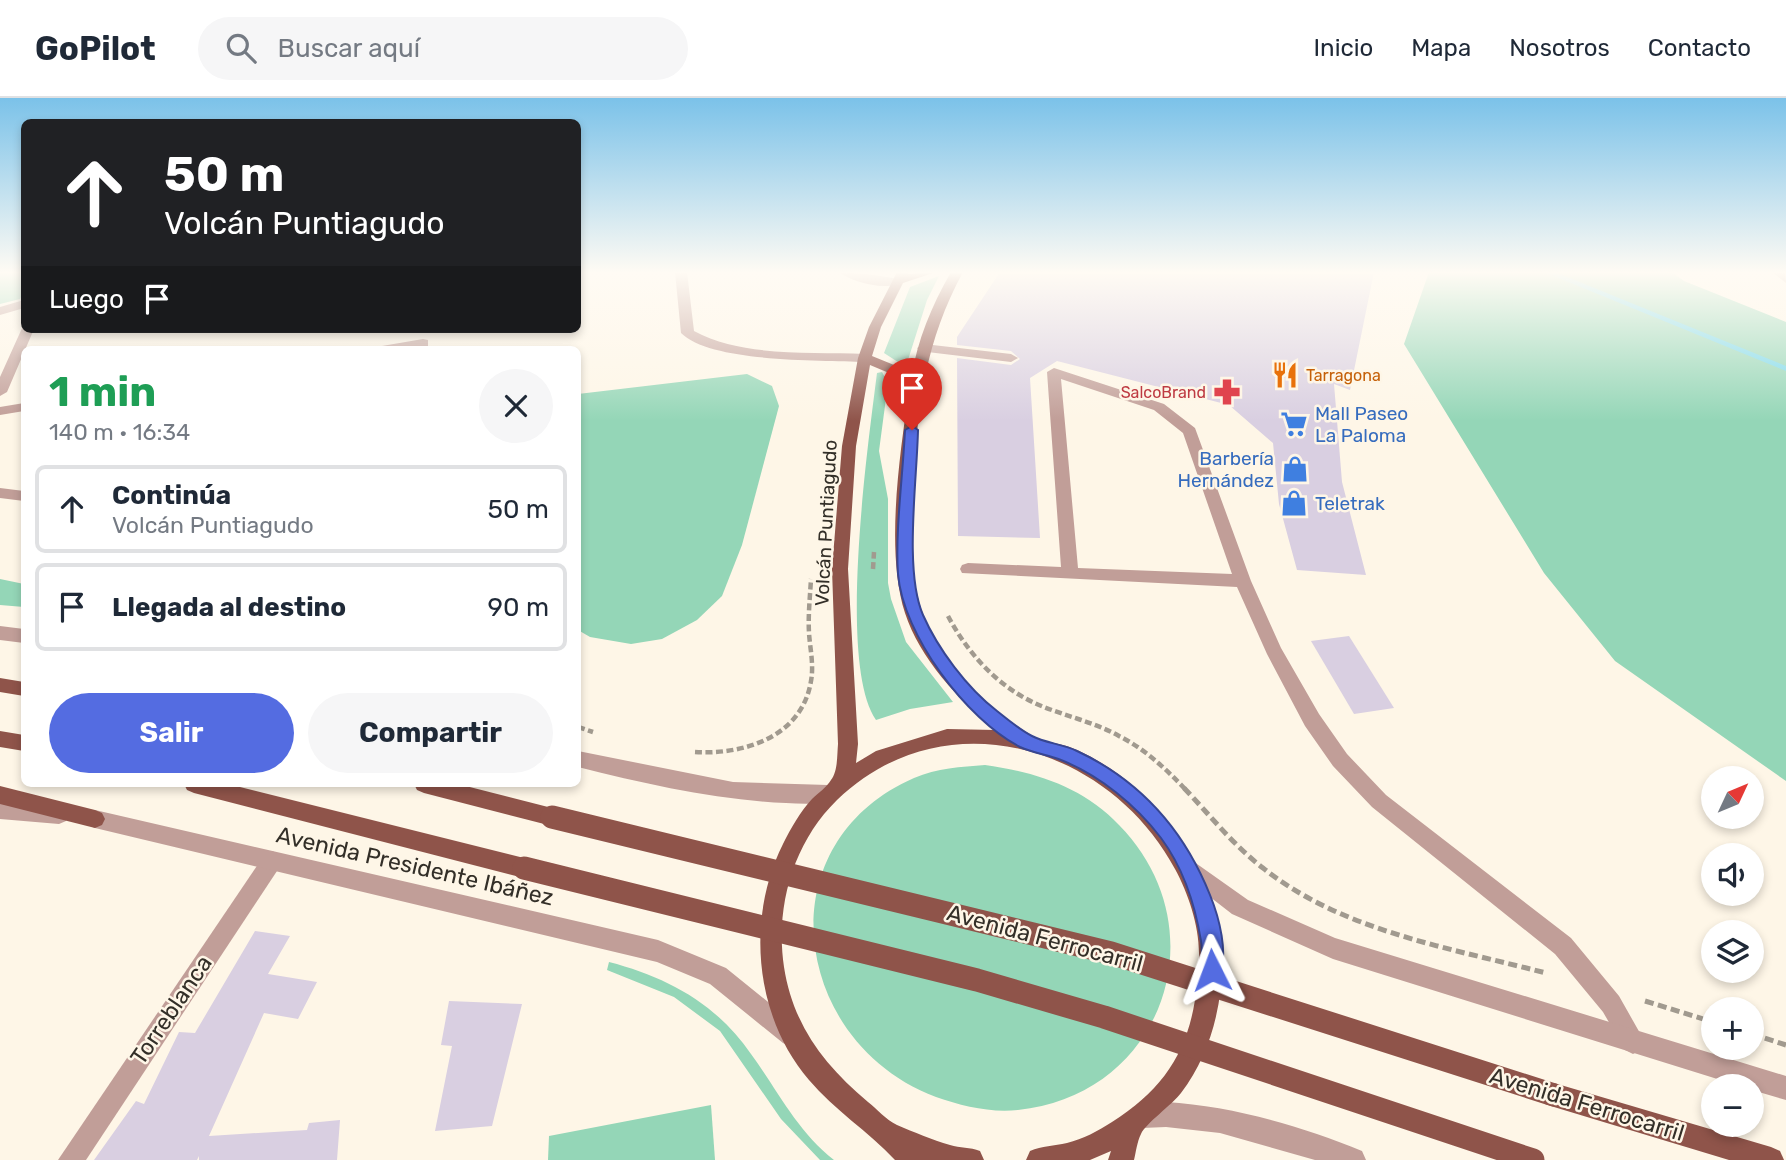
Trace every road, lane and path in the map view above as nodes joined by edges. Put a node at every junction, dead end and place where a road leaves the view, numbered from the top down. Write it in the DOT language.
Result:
graph roads {
  1 [pos="687,322"];
  2 [pos="878,322"];
  3 [pos="933,322"];
  4 [pos="26,333"];
  5 [pos="423,341"];
  6 [pos="400,346"];
  7 [pos="924,348"];
  8 [pos="865,358"];
  9 [pos="1011,358"];
  10 [pos="916,389"];
  11 [pos="0,392"];
  12 [pos="21,408"];
  13 [pos="0,411"];
  14 [pos="0,493"];
  15 [pos="21,496"];
  16 [pos="968,569"];
  17 [pos="811,570"];
  18 [pos="1070,573"];
  19 [pos="1243,581"];
  20 [pos="946,613"];
  21 [pos="0,633"];
  22 [pos="21,636"];
  23 [pos="0,685"];
  24 [pos="21,689"];
  25 [pos="581,728"];
  26 [pos="598,733"];
  27 [pos="0,739"];
  28 [pos="21,742"];
  29 [pos="1027,742"];
  30 [pos="692,752"];
  31 [pos="581,760"];
  32 [pos="206,787"];
  33 [pos="436,787"];
  34 [pos="834,789"];
  35 [pos="0,795"];
  36 [pos="0,810"];
  37 [pos="95,819"];
  38 [pos="272,861"];
  39 [pos="1190,869"];
  40 [pos="1596,986"];
  41 [pos="1701,1018"];
  42 [pos="794,1037"];
  43 [pos="1764,1038"];
  44 [pos="1633,1042"];
  45 [pos="1786,1045"];
  46 [pos="1786,1088"];
  47 [pos="1136,1121"];
  48 [pos="891,1134"];
  49 [pos="71,1160"];
  50 [pos="912,1160"];
  51 [pos="971,1160"];
  52 [pos="1039,1160"];
  53 [pos="1121,1160"];
  54 [pos="1353,1160"];
  55 [pos="1534,1160"];
  56 [pos="1771,1160"];
  1 -- 8 [label="street"];
  2 -- 8 [label="main road, Volcán Puntiagudo"];
  3 -- 7 [label="main road"];
  4 -- 11 [label="street"];
  5 -- 6 [label="street"];
  7 -- 9 [label="street"];
  7 -- 10 [label="main road"];
  8 -- 10 [label="main road"];
  8 -- 34 [label="main road, Volcán Puntiagudo"];
  10 -- 29 [label="main road"];
  12 -- 13 [label="street"];
  14 -- 15 [label="street"];
  16 -- 18 [label="street"];
  17 -- 30 [label="path"];
  18 -- 19 [label="street"];
  18 -- 19 [label="street"];
  19 -- 40 [label="street"];
  20 -- 40 [label="path"];
  21 -- 22 [label="street"];
  23 -- 24 [label="main road"];
  25 -- 26 [label="path"];
  27 -- 28 [label="main road"];
  29 -- 34 [label="main road, Avenida Presidente Ibáñez"];
  29 -- 39 [label="main road, Avenida Presidente Ibáñez"];
  31 -- 34 [label="street"];
  32 -- 55 [label="main road, Avenida Presidente Ibáñez, bridge"];
  33 -- 56 [label="main road, Avenida Ferrocarril, bridge"];
  34 -- 42 [label="main road, Avenida Presidente Ibáñez"];
  35 -- 37 [label="main road"];
  36 -- 37 [label="street, Avenida Presidente Ibáñez"];
  37 -- 38 [label="street, Avenida Presidente Ibáñez"];
  38 -- 42 [label="street, Avenida Presidente Ibáñez"];
  38 -- 49 [label="street, Torreblanca"];
  39 -- 44 [label="street"];
  39 -- 47 [label="main road, Avenida Presidente Ibáñez"];
  40 -- 41 [label="path"];
  40 -- 44 [label="street"];
  42 -- 48 [label="main road, Avenida Presidente Ibáñez"];
  43 -- 45 [label="path"];
  44 -- 46 [label="street"];
  47 -- 52 [label="main road, Avenida Presidente Ibáñez"];
  47 -- 53 [label="main road, Avenida Presidente Ibáñez"];
  47 -- 54 [label="street"];
  48 -- 50 [label="main road, Avenida Presidente Ibáñez"];
  48 -- 51 [label="main road, Avenida Presidente Ibáñez"];
}
